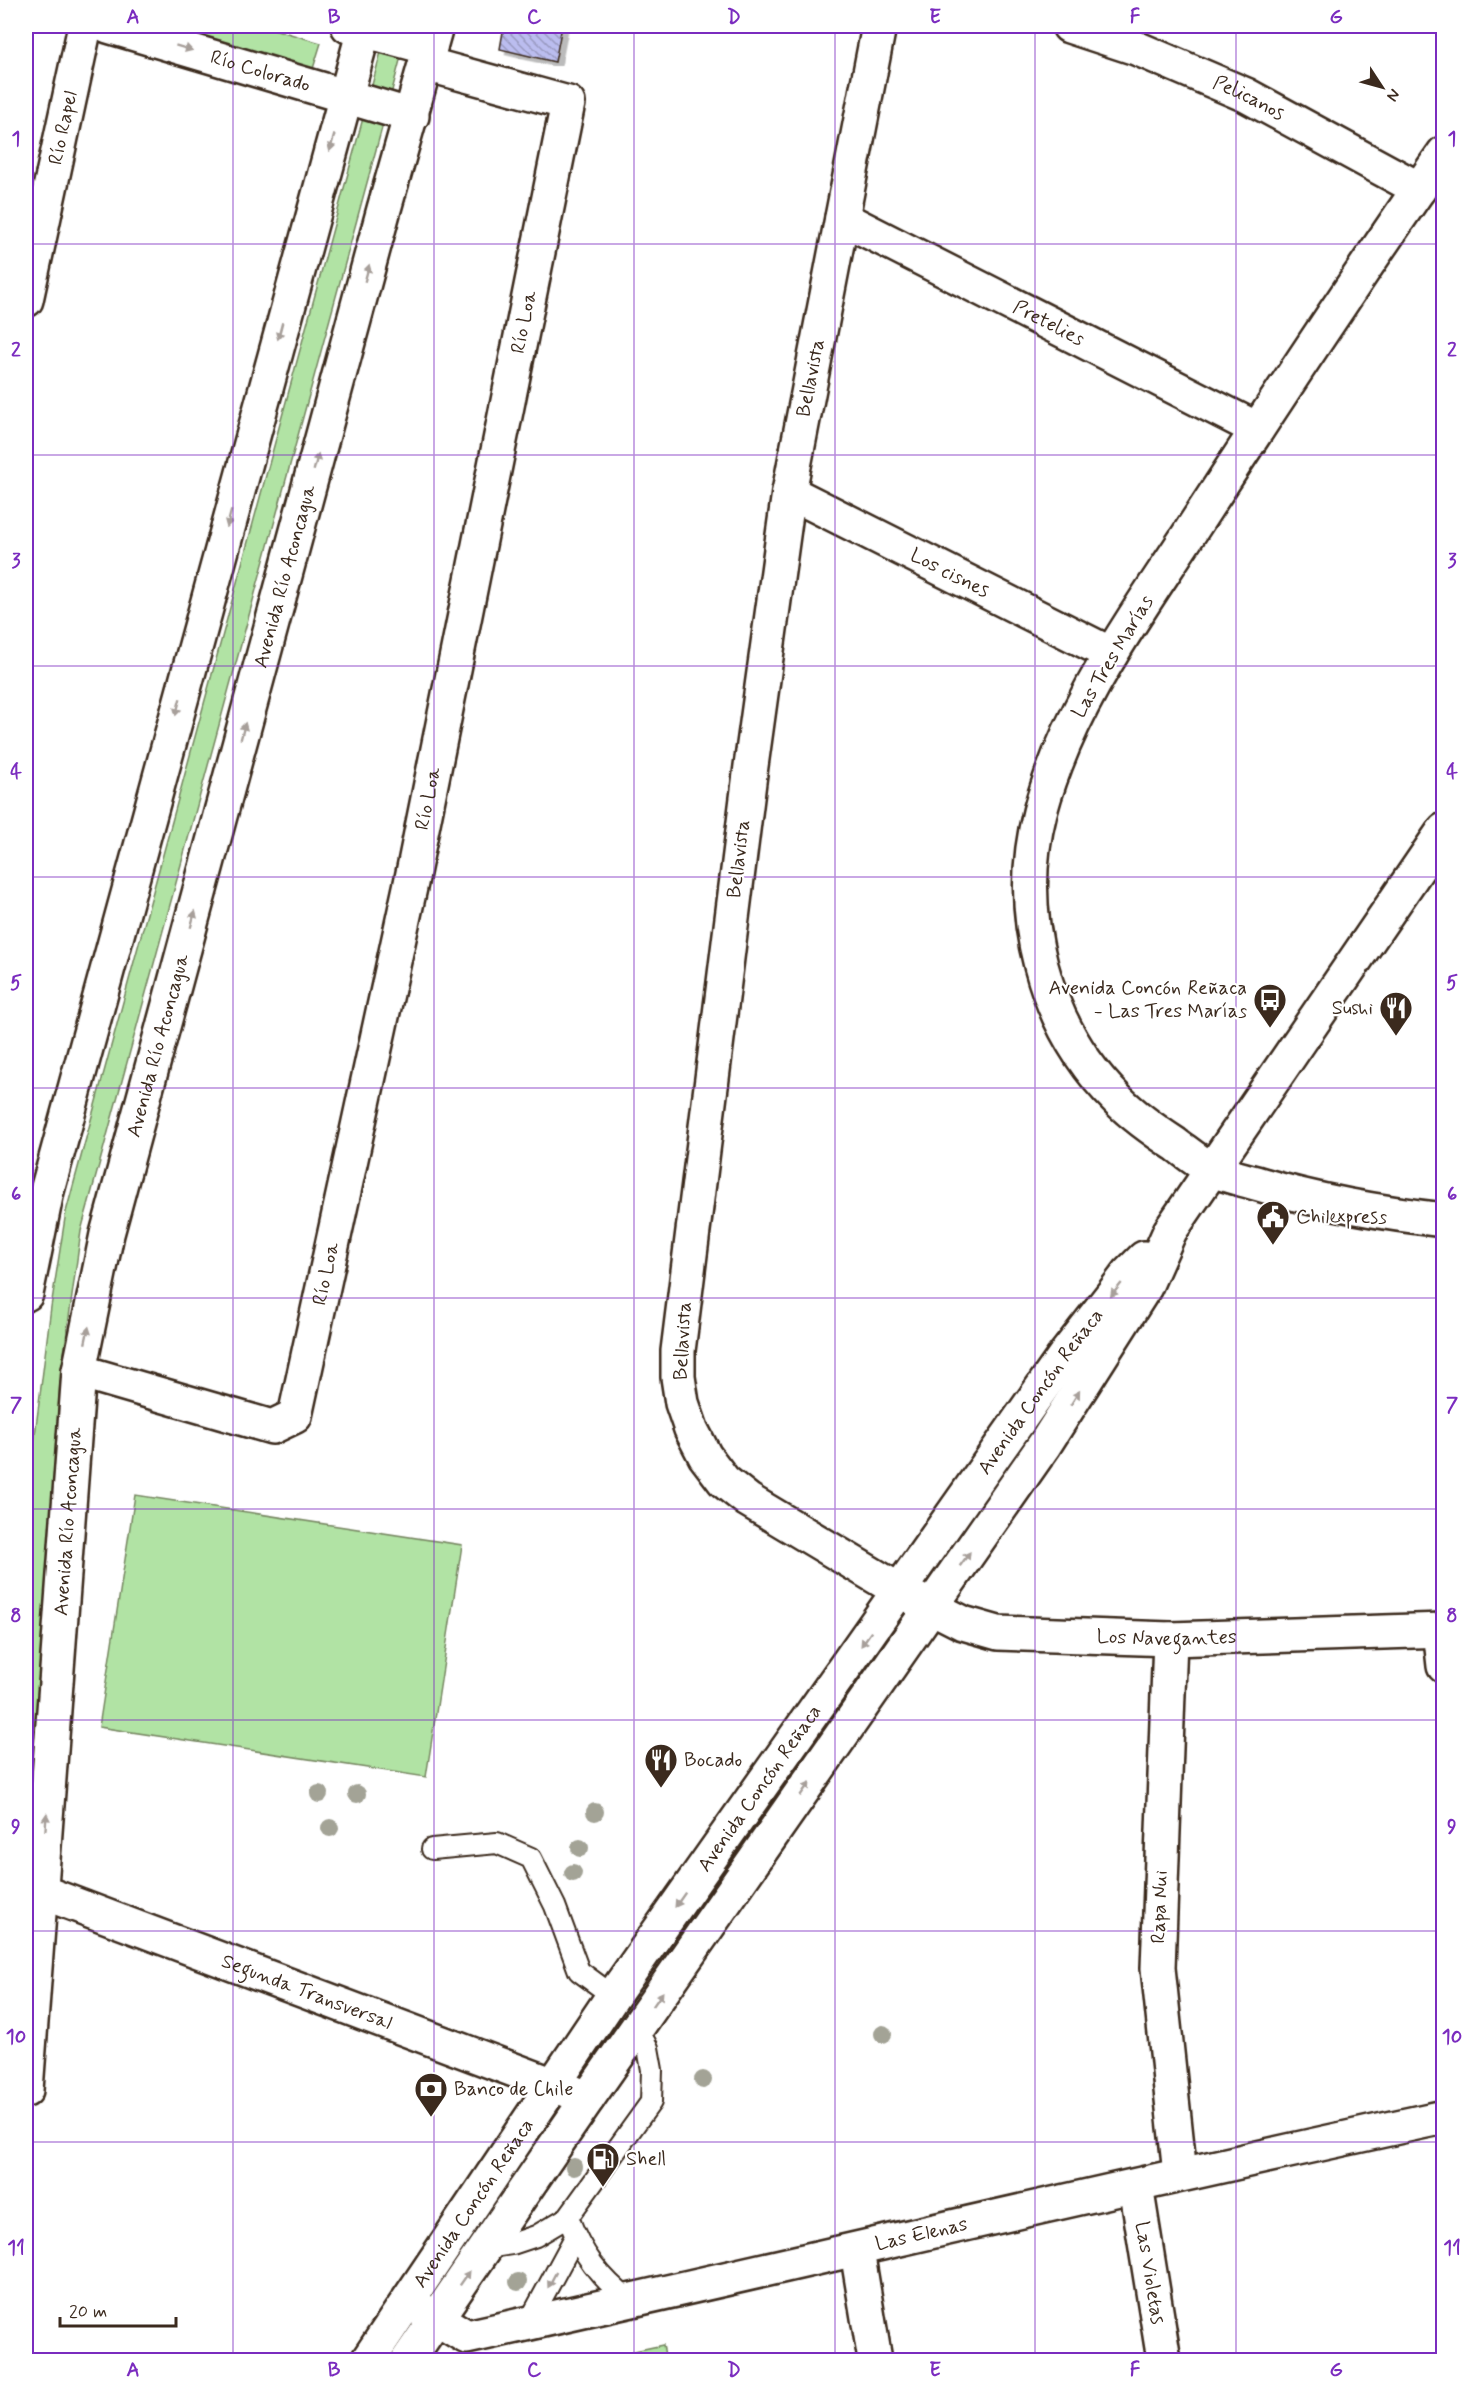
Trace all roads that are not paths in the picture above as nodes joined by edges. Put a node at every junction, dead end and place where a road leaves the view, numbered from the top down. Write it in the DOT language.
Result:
graph roads {
  1 [pos="85,26"];
  2 [pos="108,26"];
  3 [pos="879,26"];
  4 [pos="1070,26"];
  5 [pos="359,27"];
  6 [pos="431,46"];
  7 [pos="345,96"];
  8 [pos="412,116"];
  9 [pos="1443,153"];
  10 [pos="1419,189"];
  11 [pos="842,218"];
  12 [pos="26,300"];
  13 [pos="1257,429"];
  14 [pos="789,492"];
  15 [pos="1111,654"];
  16 [pos="1443,830"];
  17 [pos="1213,1170"];
  18 [pos="1443,1220"];
  19 [pos="1170,1231"];
  20 [pos="26,1293"];
  21 [pos="79,1371"];
  22 [pos="900,1591"];
  23 [pos="931,1607"];
  24 [pos="1442,1630"];
  25 [pos="1170,1639"];
  26 [pos="1443,1666"];
  27 [pos="432,1849"];
  28 [pos="33,1888"];
  29 [pos="613,1995"];
  30 [pos="638,2028"];
  31 [pos="553,2084"];
  32 [pos="26,2090"];
  33 [pos="588,2098"];
  34 [pos="1443,2117"];
  35 [pos="1180,2174"];
  36 [pos="1136,2186"];
  37 [pos="568,2217"];
  38 [pos="575,2237"];
  39 [pos="486,2248"];
  40 [pos="857,2251"];
  41 [pos="408,2301"];
  42 [pos="630,2301"];
  43 [pos="436,2319"];
  44 [pos="528,2324"];
  45 [pos="368,2361"];
  46 [pos="408,2361"];
  47 [pos="875,2361"];
  48 [pos="1164,2361"];
  1 -- 12 [label="street, Río Rapel"];
  2 -- 7 [label="street, Río Colorado, one-way"];
  3 -- 11 [label="street, Bellavista"];
  4 -- 10 [label="street, Pelicanos"];
  5 -- 6 [label="street"];
  5 -- 7 [label="street"];
  6 -- 8 [label="street, Avenida Río Aconcagua"];
  6 -- 21 [label="street, Río Loa"];
  7 -- 8 [label="street, Río Colorado"];
  7 -- 20 [label="street, one-way"];
  21 -- 8 [label="street, Avenida Río Aconcagua, one-way"];
  9 -- 10 [label="street, Las Tres Marías"];
  10 -- 13 [label="street, Las Tres Marías"];
  11 -- 13 [label="street, Pretelies"];
  11 -- 14 [label="street, Bellavista"];
  13 -- 15 [label="street, Las Tres Marías"];
  14 -- 15 [label="street, Los cisnes"];
  14 -- 22 [label="street, Bellavista"];
  15 -- 17 [label="street, Las Tres Marías"];
  16 -- 17 [label="street, Avenida Concón Reñaca"];
  17 -- 18 [label="street, Las Tres Marías"];
  17 -- 19 [label="street, Avenida Concón Reñaca"];
  19 -- 22 [label="street, Avenida Concón Reñaca, one-way"];
  23 -- 19 [label="street, Avenida Concón Reñaca, one-way"];
  28 -- 21 [label="street, Avenida Río Aconcagua, one-way"];
  22 -- 23 [label="street, Los Navegantes"];
  22 -- 29 [label="street, Avenida Concón Reñaca, one-way"];
  23 -- 25 [label="street, Los Navegantes"];
  30 -- 23 [label="street, Avenida Concón Reñaca, one-way"];
  24 -- 25 [label="street, Los Navegantes"];
  24 -- 26 [label="street"];
  25 -- 35 [label="street, Rapa Nui"];
  27 -- 29 [label="lane"];
  28 -- 31 [label="street, Segunda Transversal"];
  28 -- 32 [label="street, Avenida Río Aconcagua"];
  29 -- 31 [label="street, Avenida Concón Reñaca"];
  30 -- 33 [label="street, Avenida Concón Reñaca"];
  30 -- 37 [label="lane"];
  31 -- 33 [label="street, Segunda Transversal"];
  31 -- 41 [label="street, Avenida Concón Reñaca"];
  33 -- 39 [label="street, Avenida Concón Reñaca"];
  34 -- 35 [label="street, Las Elenas"];
  35 -- 36 [label="street, Las Elenas"];
  36 -- 40 [label="street, Las Elenas"];
  36 -- 48 [label="street, Las Violetas"];
  37 -- 38 [label="lane"];
  37 -- 39 [label="lane"];
  38 -- 42 [label="lane"];
  38 -- 44 [label="lane, one-way"];
  43 -- 39 [label="street, Avenida Concón Reñaca, one-way"];
  40 -- 42 [label="street, Las Elenas"];
  40 -- 47 [label="street"];
  41 -- 43 [label="street, Las Elenas"];
  41 -- 45 [label="street, Avenida Concón Reñaca"];
  42 -- 44 [label="street, Las Elenas"];
  43 -- 44 [label="street, Las Elenas"];
  43 -- 46 [label="street, Avenida Concón Reñaca"];
}
